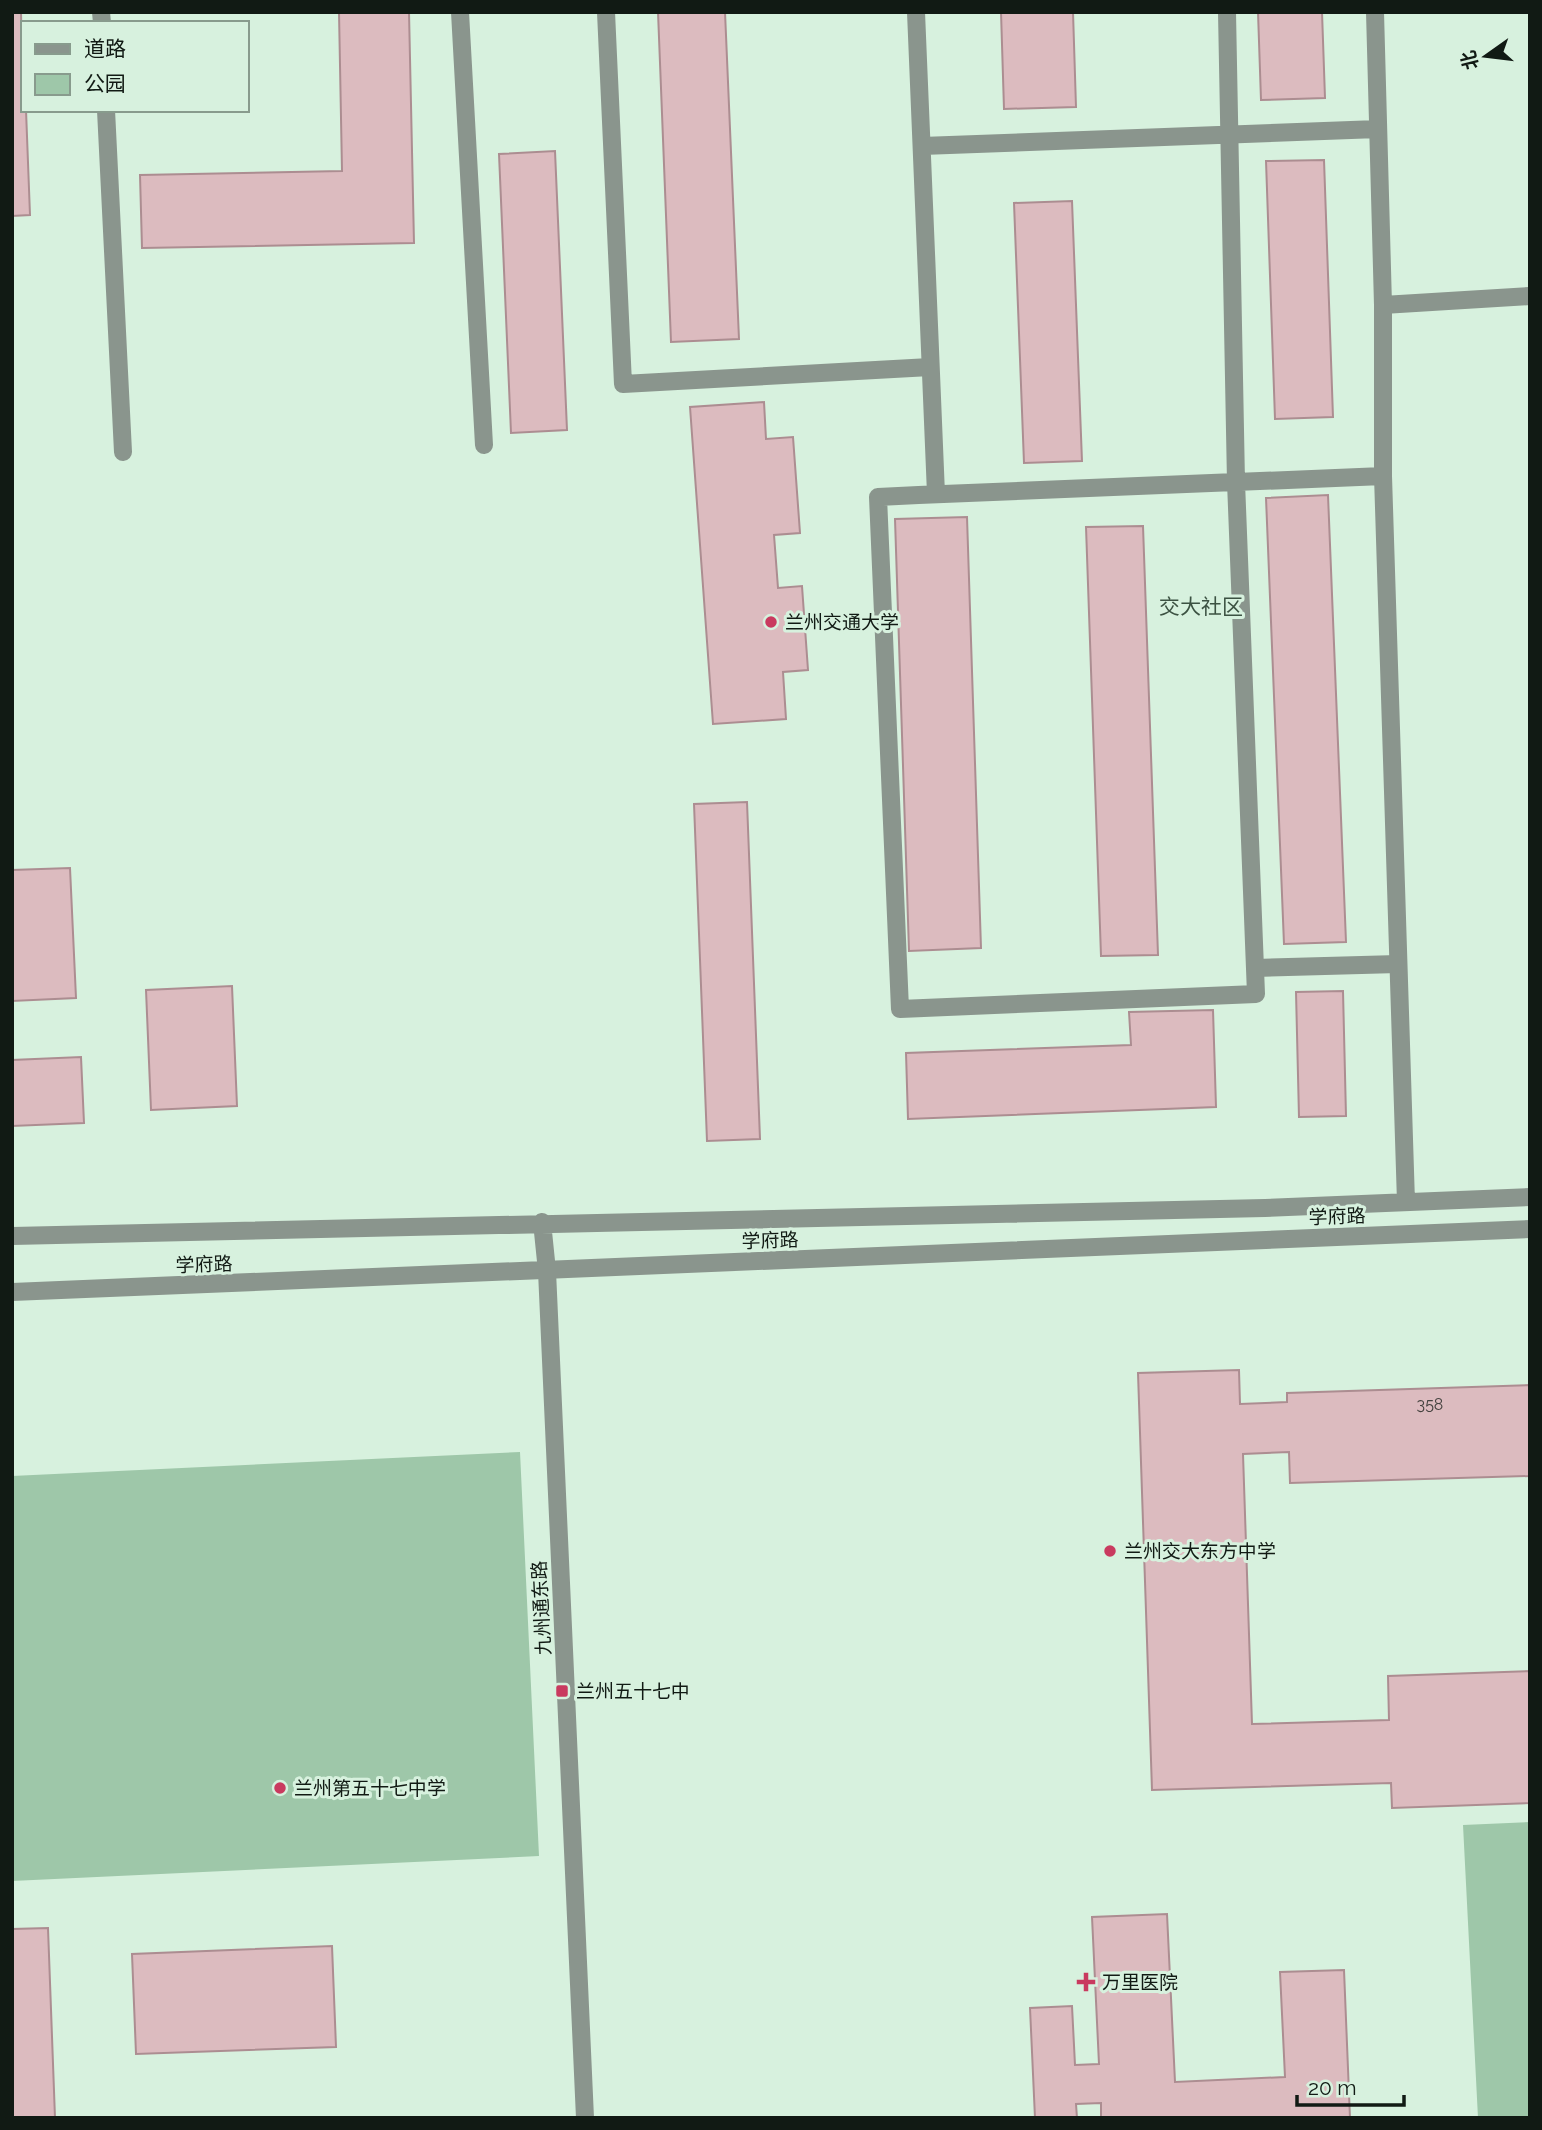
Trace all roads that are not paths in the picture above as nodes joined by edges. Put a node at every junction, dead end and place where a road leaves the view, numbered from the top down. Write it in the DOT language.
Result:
graph roads {
  1 [pos="460,12"];
  2 [pos="606,12"];
  3 [pos="916,12"];
  4 [pos="1227,12"];
  5 [pos="1375,12"];
  6 [pos="106,112"];
  7 [pos="1378,129"];
  8 [pos="1230,134"];
  9 [pos="922,146"];
  10 [pos="1530,296"];
  11 [pos="1383,305"];
  12 [pos="930,367"];
  13 [pos="484,445"];
  14 [pos="123,452"];
  15 [pos="1383,476"];
  16 [pos="1236,482"];
  17 [pos="936,494"];
  18 [pos="1398,964"];
  19 [pos="1255,968"];
  20 [pos="1530,1197"];
  21 [pos="1406,1202"];
  22 [pos="542,1222"];
  23 [pos="1530,1229"];
  24 [pos="12,1236"];
  25 [pos="547,1271"];
  26 [pos="12,1293"];
  27 [pos="585,2118"];
  1 -- 13 [label="street"];
  2 -- 12 [label="street"];
  3 -- 9 [label="street"];
  4 -- 8 [label="street"];
  5 -- 7 [label="street"];
  6 -- 14 [label="street"];
  7 -- 8 [label="street"];
  7 -- 11 [label="street"];
  8 -- 9 [label="street"];
  8 -- 16 [label="street"];
  9 -- 12 [label="street"];
  10 -- 11 [label="street"];
  11 -- 15 [label="street"];
  12 -- 17 [label="street"];
  15 -- 16 [label="street"];
  15 -- 18 [label="street"];
  16 -- 17 [label="street"];
  16 -- 19 [label="street"];
  17 -- 19 [label="street"];
  18 -- 19 [label="street"];
  18 -- 21 [label="street"];
  20 -- 21 [label="street, 学府路"];
  21 -- 22 [label="street, 学府路"];
  22 -- 24 [label="street, 学府路"];
  22 -- 25 [label="street, 九州通东路"];
  23 -- 25 [label="street, 学府路"];
  25 -- 26 [label="street, 学府路"];
  25 -- 27 [label="street, 九州通东路"];
}
